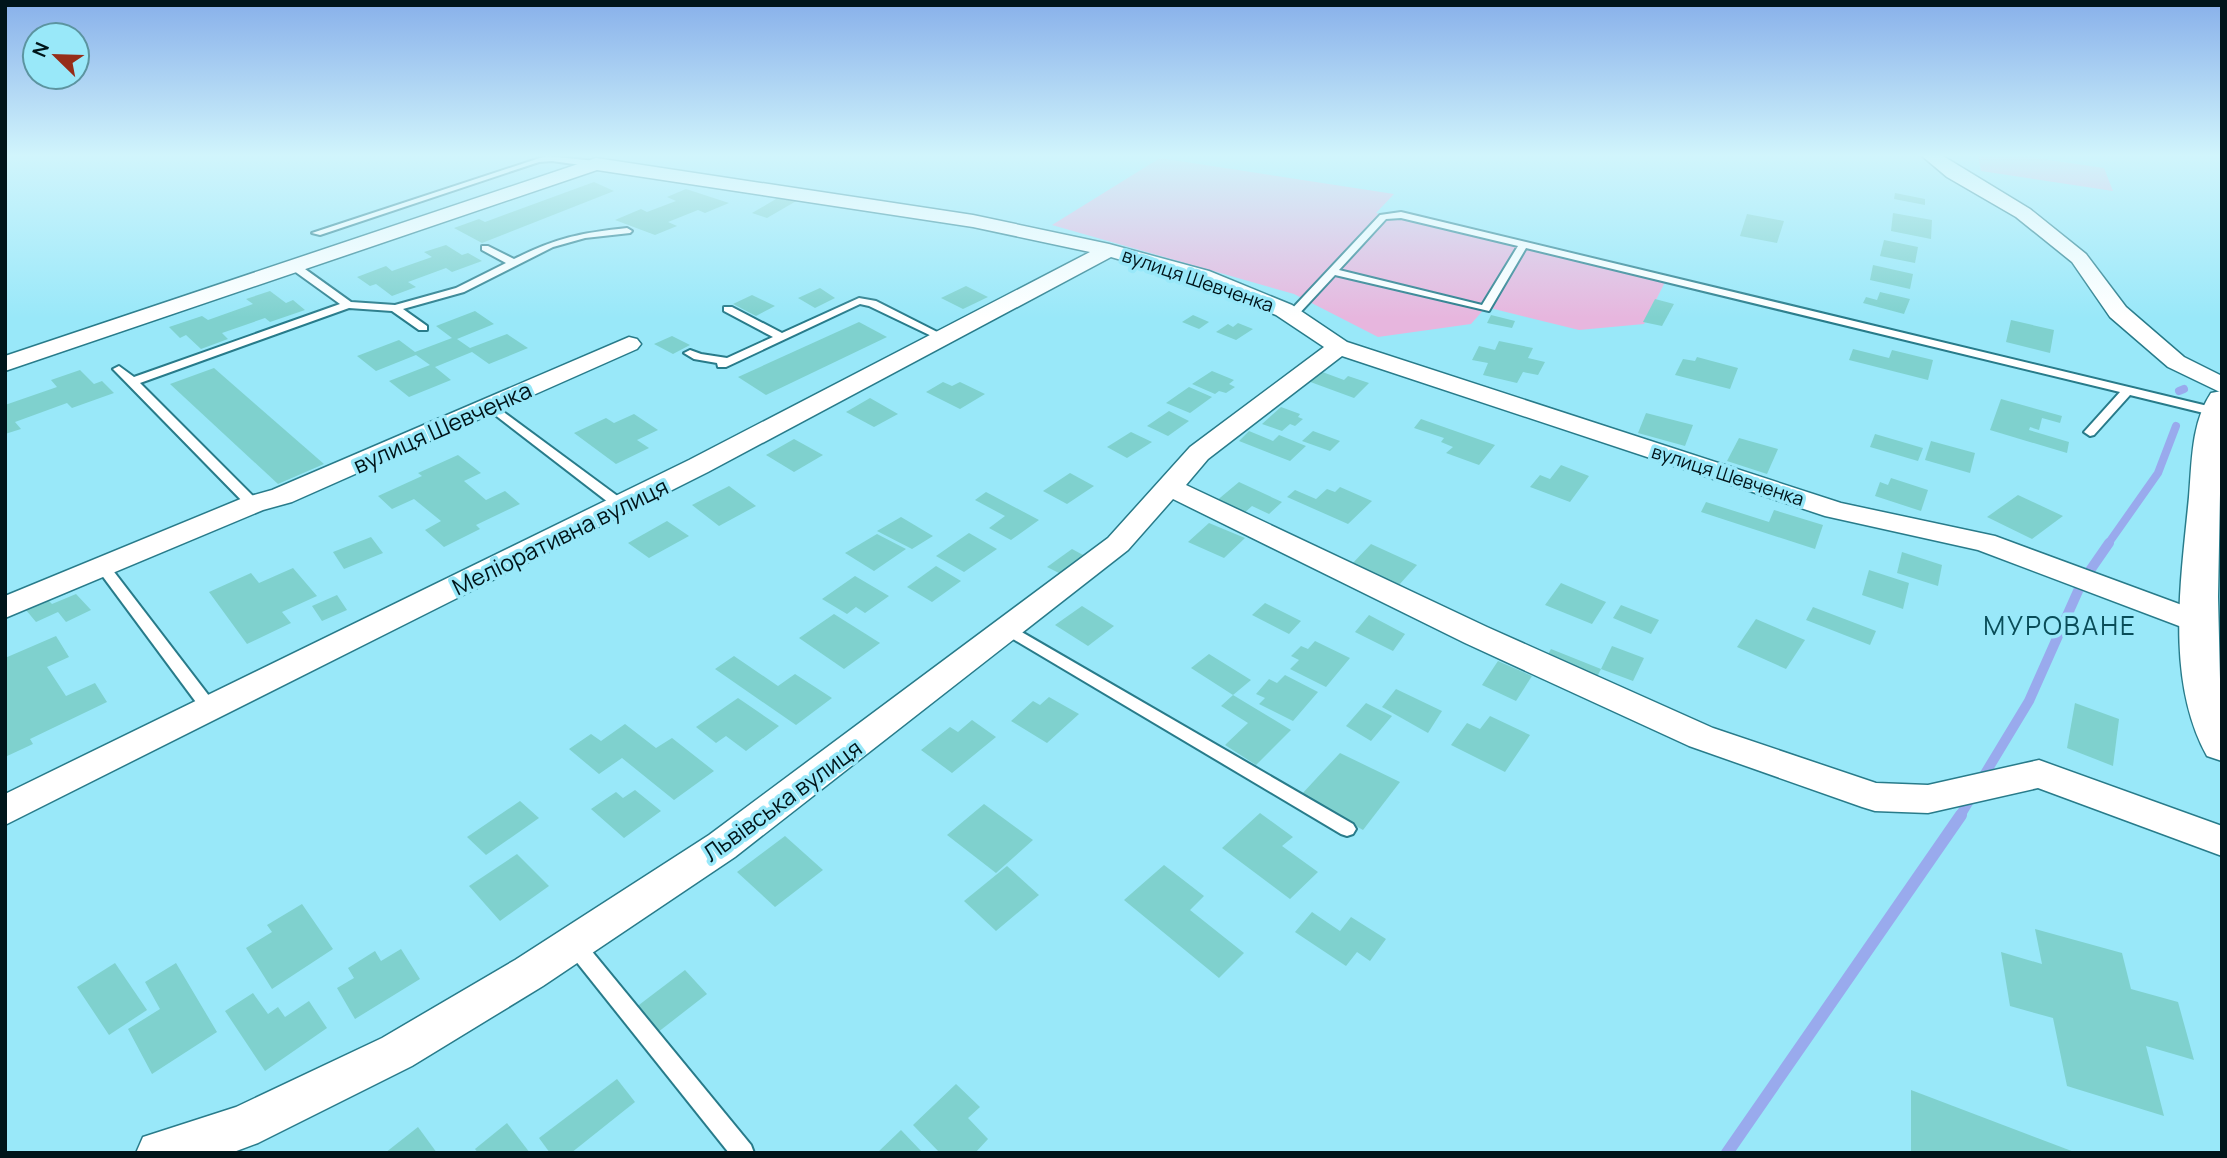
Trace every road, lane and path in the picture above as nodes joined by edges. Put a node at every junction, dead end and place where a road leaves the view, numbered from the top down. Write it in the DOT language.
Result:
graph roads {
  1 [pos="387,210"];
  2 [pos="460,210"];
  3 [pos="906,210"];
  4 [pos="2018,210"];
  5 [pos="627,231"];
  6 [pos="317,233"];
  7 [pos="1524,244"];
  8 [pos="485,248"];
  9 [pos="1109,250"];
  10 [pos="515,264"];
  11 [pos="294,266"];
  12 [pos="1334,272"];
  13 [pos="348,305"];
  14 [pos="395,308"];
  15 [pos="728,309"];
  16 [pos="1292,315"];
  17 [pos="423,327"];
  18 [pos="782,337"];
  19 [pos="946,339"];
  20 [pos="629,344"];
  21 [pos="1339,347"];
  22 [pos="690,354"];
  23 [pos="5,364"];
  24 [pos="119,369"];
  25 [pos="132,382"];
  26 [pos="2127,391"];
  27 [pos="2220,400"];
  28 [pos="490,406"];
  29 [pos="2090,432"];
  30 [pos="2215,470"];
  31 [pos="1169,487"];
  32 [pos="253,504"];
  33 [pos="622,506"];
  34 [pos="103,567"];
  35 [pos="5,608"];
  36 [pos="2198,622"];
  37 [pos="1008,629"];
  38 [pos="210,709"];
  39 [pos="2222,745"];
  40 [pos="5,811"];
  41 [pos="1347,829"];
  42 [pos="2222,841"];
  43 [pos="574,943"];
  44 [pos="222,1144"];
  45 [pos="159,1153"];
  46 [pos="743,1153"];
  1 -- 6 [label="lane"];
  2 -- 11 [label="street, вулиця Шевченка"];
  3 -- 9 [label="street, вулиця Шевченка"];
  4 -- 27 [label="street"];
  5 -- 10 [label="lane"];
  7 -- 12 [label="lane"];
  7 -- 12 [label="lane"];
  7 -- 26 [label="lane"];
  8 -- 10 [label="lane"];
  9 -- 16 [label="street, вулиця Шевченка"];
  9 -- 19 [label="street, Меліоративна вулиця"];
  10 -- 14 [label="lane"];
  11 -- 13 [label="lane"];
  11 -- 23 [label="street, вулиця Шевченка"];
  12 -- 16 [label="lane"];
  13 -- 14 [label="lane"];
  13 -- 25 [label="lane"];
  14 -- 17 [label="lane"];
  15 -- 18 [label="lane"];
  16 -- 21 [label="street, вулиця Шевченка"];
  18 -- 19 [label="lane"];
  18 -- 22 [label="lane"];
  19 -- 33 [label="street, Меліоративна вулиця"];
  20 -- 28 [label="street, вулиця Шевченка"];
  21 -- 31 [label="street, Львівська вулиця"];
  21 -- 36 [label="street, вулиця Шевченка"];
  24 -- 25 [label="lane"];
  25 -- 32 [label="lane"];
  26 -- 27 [label="lane"];
  26 -- 29 [label="lane"];
  27 -- 30 [label="street"];
  28 -- 32 [label="street, вулиця Шевченка"];
  28 -- 33 [label="lane"];
  30 -- 36 [label="street"];
  31 -- 37 [label="street, Львівська вулиця"];
  31 -- 42 [label="street"];
  32 -- 34 [label="street, вулиця Шевченка"];
  33 -- 38 [label="street, Меліоративна вулиця"];
  34 -- 35 [label="street, вулиця Шевченка"];
  34 -- 38 [label="lane"];
  36 -- 39 [label="street"];
  37 -- 41 [label="lane"];
  37 -- 43 [label="street, Львівська вулиця"];
  38 -- 40 [label="street, Меліоративна вулиця"];
  43 -- 44 [label="street, Львівська вулиця"];
  43 -- 46 [label="lane"];
  44 -- 45 [label="street, Львівська вулиця"];
}
